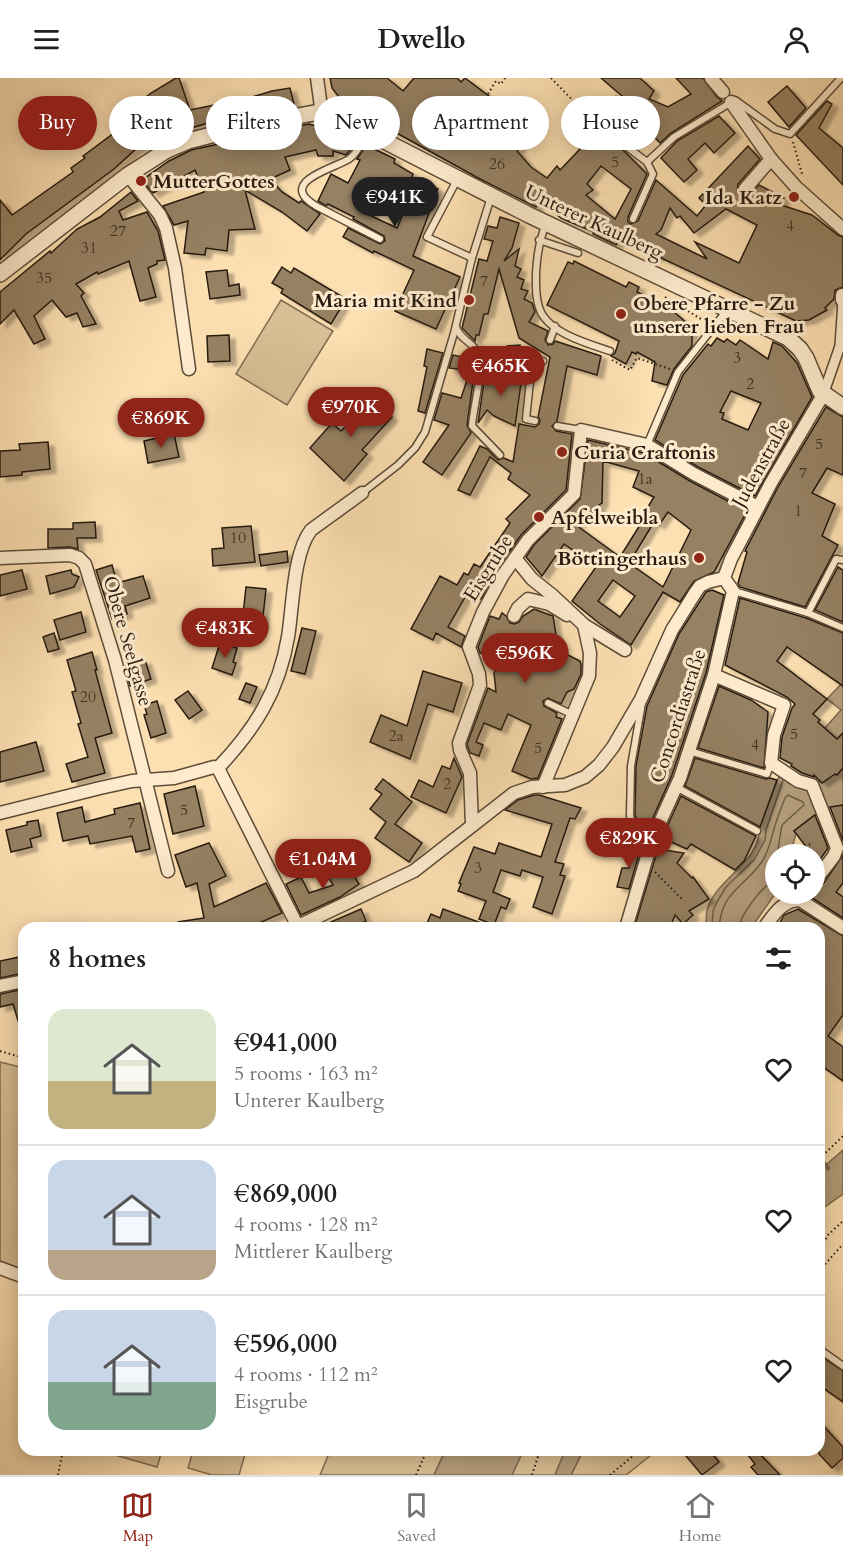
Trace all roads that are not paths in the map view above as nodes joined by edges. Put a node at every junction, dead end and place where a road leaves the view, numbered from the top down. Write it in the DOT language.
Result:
graph roads {
  1 [pos="317,78"];
  2 [pos="711,78"];
  3 [pos="841,78"];
  4 [pos="723,92"];
  5 [pos="320,96"];
  6 [pos="731,102"];
  7 [pos="314,115"];
  8 [pos="400,149"];
  9 [pos="358,150"];
  10 [pos="631,150"];
  11 [pos="771,159"];
  12 [pos="647,162"];
  13 [pos="128,175"];
  14 [pos="458,178"];
  15 [pos="745,189"];
  16 [pos="492,196"];
  17 [pos="633,219"];
  18 [pos="546,223"];
  19 [pos="843,229"];
  20 [pos="380,239"];
  21 [pos="539,240"];
  22 [pos="578,254"];
  23 [pos="472,258"];
  24 [pos="0,274"];
  25 [pos="843,297"];
  26 [pos="727,310"];
  27 [pos="555,326"];
  28 [pos="455,330"];
  29 [pos="550,340"];
  30 [pos="610,351"];
  31 [pos="543,361"];
  32 [pos="478,366"];
  33 [pos="189,369"];
  34 [pos="531,372"];
  35 [pos="823,395"];
  36 [pos="843,407"];
  37 [pos="535,421"];
  38 [pos="557,426"];
  39 [pos="581,430"];
  40 [pos="647,445"];
  41 [pos="500,455"];
  42 [pos="362,493"];
  43 [pos="758,507"];
  44 [pos="0,558"];
  45 [pos="515,558"];
  46 [pos="843,560"];
  47 [pos="724,578"];
  48 [pos="733,591"];
  49 [pos="808,613"];
  50 [pos="514,616"];
  51 [pos="580,621"];
  52 [pos="843,628"];
  53 [pos="625,650"];
  54 [pos="714,675"];
  55 [pos="641,699"];
  56 [pos="548,703"];
  57 [pos="573,715"];
  58 [pos="689,751"];
  59 [pos="771,763"];
  60 [pos="218,768"];
  61 [pos="146,780"];
  62 [pos="676,787"];
  63 [pos="543,788"];
  64 [pos="0,813"];
  65 [pos="472,825"];
  66 [pos="757,831"];
  67 [pos="652,840"];
  68 [pos="825,868"];
  69 [pos="168,871"];
  70 [pos="789,904"];
  71 [pos="805,904"];
  72 [pos="301,922"];
  73 [pos="311,922"];
  74 [pos="628,922"];
  75 [pos="769,922"];
  76 [pos="843,928"];
  77 [pos="18,982"];
  78 [pos="0,986"];
  79 [pos="0,1268"];
  80 [pos="18,1275"];
  81 [pos="825,1353"];
  82 [pos="843,1366"];
  1 -- 5 [label="street"];
  2 -- 4 [label="street"];
  3 -- 6 [label="lane"];
  6 -- 11 [label="street"];
  6 -- 12 [label="lane"];
  7 -- 13 [label="street"];
  8 -- 14 [label="street, Unterer Kaulberg"];
  9 -- 20 [label="lane"];
  10 -- 12 [label="lane"];
  11 -- 15 [label="street"];
  11 -- 19 [label="street"];
  12 -- 17 [label="lane"];
  13 -- 24 [label="street"];
  13 -- 33 [label="street"];
  14 -- 16 [label="street, Unterer Kaulberg"];
  14 -- 23 [label="lane"];
  16 -- 18 [label="street, Unterer Kaulberg"];
  16 -- 23 [label="lane"];
  18 -- 21 [label="lane"];
  18 -- 26 [label="street, Unterer Kaulberg"];
  21 -- 22 [label="lane"];
  21 -- 27 [label="lane"];
  23 -- 28 [label="lane"];
  25 -- 35 [label="street, Judenstraße"];
  26 -- 35 [label="street, Unterer Kaulberg"];
  26 -- 40 [label="lane"];
  27 -- 29 [label="lane"];
  27 -- 30 [label="lane"];
  28 -- 32 [label="lane"];
  28 -- 42 [label="lane"];
  31 -- 34 [label="lane"];
  32 -- 34 [label="lane"];
  32 -- 41 [label="lane"];
  34 -- 37 [label="lane"];
  35 -- 36 [label="street"];
  35 -- 43 [label="street, Judenstraße"];
  38 -- 39 [label="lane"];
  39 -- 40 [label="street"];
  39 -- 45 [label="street, Eisgrube"];
  40 -- 43 [label="street"];
  42 -- 60 [label="street"];
  43 -- 47 [label="street, Judenstraße"];
  44 -- 61 [label="street, Obere Seelgasse"];
  45 -- 51 [label="street"];
  45 -- 65 [label="street, Eisgrube"];
  46 -- 49 [label="lane"];
  47 -- 48 [label="street"];
  47 -- 55 [label="street"];
  48 -- 49 [label="lane"];
  48 -- 54 [label="street, Concordiastraße"];
  49 -- 52 [label="lane"];
  50 -- 51 [label="street"];
  51 -- 53 [label="street"];
  51 -- 57 [label="street"];
  54 -- 58 [label="street, Concordiastraße"];
  54 -- 59 [label="street"];
  55 -- 63 [label="street"];
  55 -- 67 [label="lane"];
  56 -- 57 [label="lane"];
  57 -- 63 [label="street"];
  58 -- 59 [label="lane"];
  58 -- 62 [label="street, Concordiastraße"];
  59 -- 68 [label="street"];
  60 -- 61 [label="street"];
  60 -- 72 [label="street"];
  61 -- 64 [label="street"];
  61 -- 69 [label="street, Obere Seelgasse"];
  62 -- 66 [label="lane"];
  62 -- 67 [label="street, Concordiastraße"];
  63 -- 65 [label="street"];
  65 -- 73 [label="street"];
  67 -- 74 [label="street, Concordiastraße"];
  70 -- 75 [label="street"];
  71 -- 76 [label="street"];
  77 -- 78 [label="street"];
  79 -- 80 [label="street"];
  81 -- 82 [label="lane"];
}
